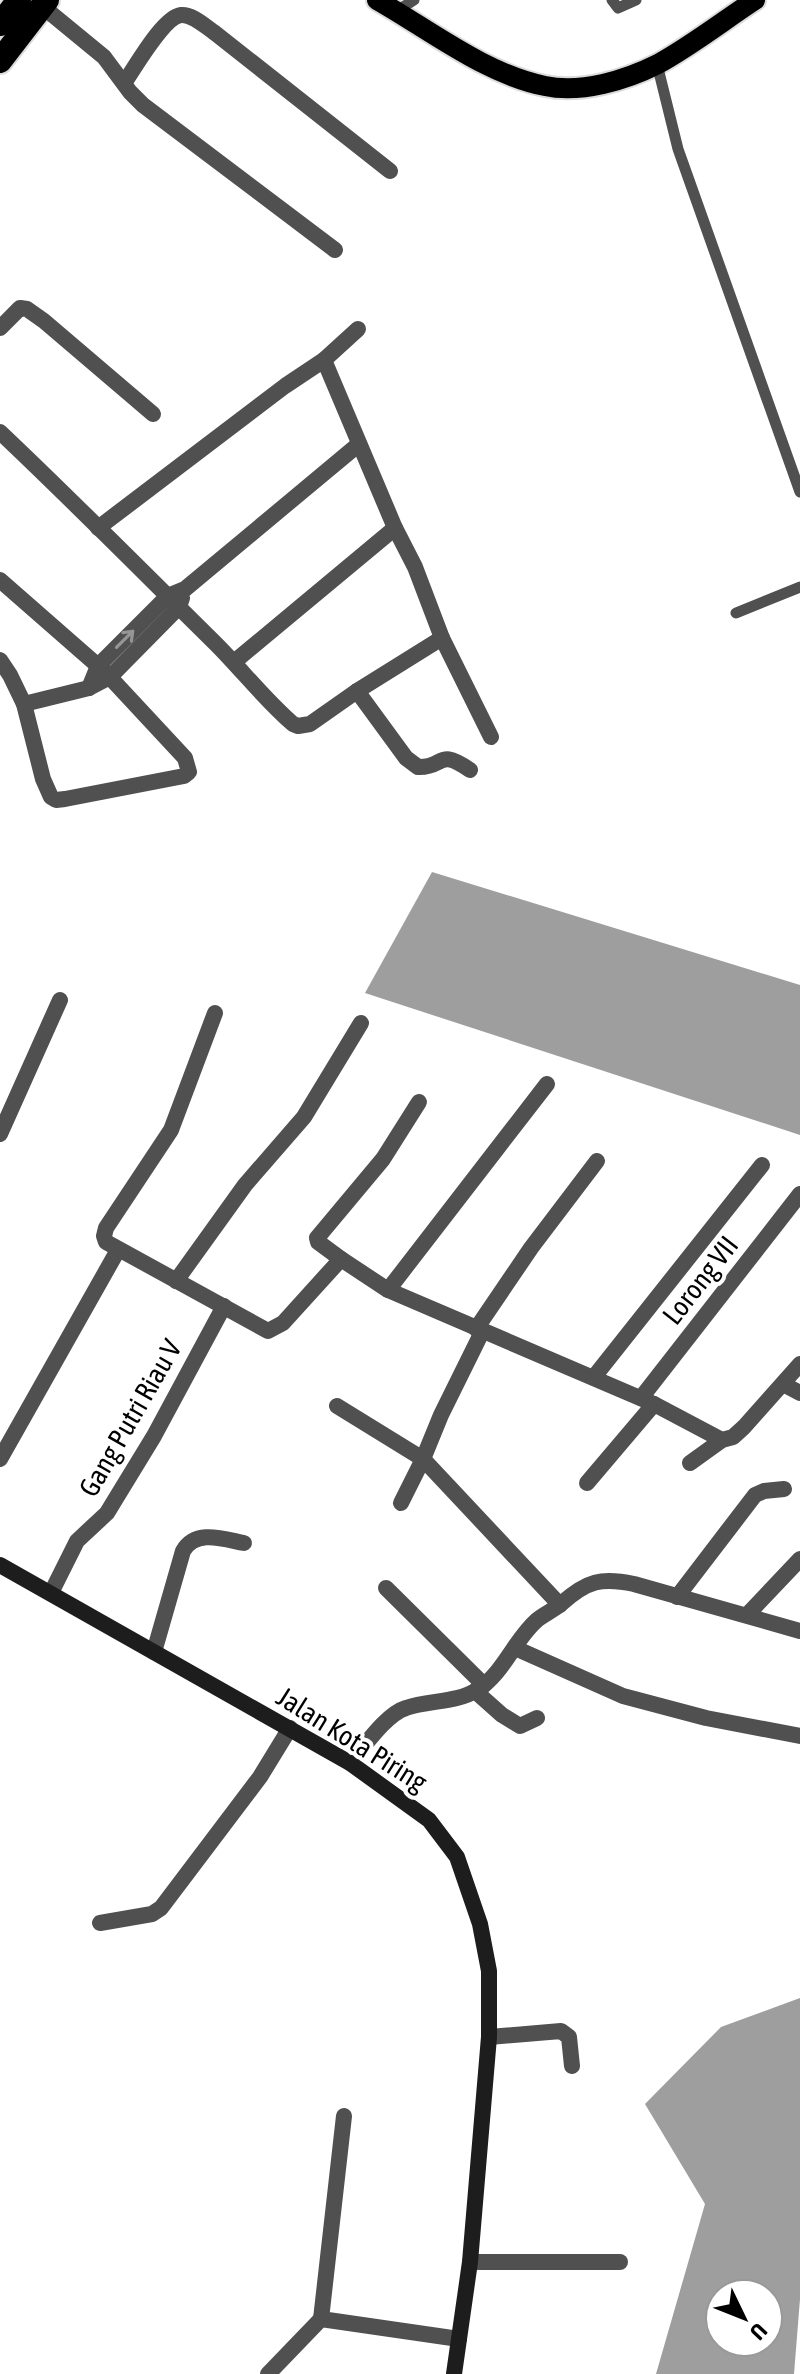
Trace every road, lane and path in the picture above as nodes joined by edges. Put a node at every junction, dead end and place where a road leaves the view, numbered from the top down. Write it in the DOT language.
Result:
graph roads {
  1 [pos="612,0"];
  2 [pos="636,0"];
  3 [pos="755,0"];
  4 [pos="36,2"];
  5 [pos="390,2"];
  6 [pos="0,24"];
  7 [pos="0,61"];
  8 [pos="657,64"];
  9 [pos="124,83"];
  10 [pos="390,171"];
  11 [pos="335,250"];
  12 [pos="0,328"];
  13 [pos="358,329"];
  14 [pos="324,360"];
  15 [pos="153,414"];
  16 [pos="0,432"];
  17 [pos="359,444"];
  18 [pos="800,492"];
  19 [pos="98,528"];
  20 [pos="395,528"];
  21 [pos="0,580"];
  22 [pos="800,587"];
  23 [pos="173,602"];
  24 [pos="736,613"];
  25 [pos="442,638"];
  26 [pos="0,660"];
  27 [pos="234,662"];
  28 [pos="104,672"];
  29 [pos="357,691"];
  30 [pos="24,704"];
  31 [pos="491,737"];
  32 [pos="470,770"];
  33 [pos="60,1000"];
  34 [pos="215,1013"];
  35 [pos="361,1023"];
  36 [pos="547,1084"];
  37 [pos="419,1102"];
  38 [pos="0,1134"];
  39 [pos="597,1161"];
  40 [pos="762,1165"];
  41 [pos="800,1194"];
  42 [pos="118,1250"];
  43 [pos="341,1259"];
  44 [pos="176,1281"];
  45 [pos="388,1290"];
  46 [pos="224,1306"];
  47 [pos="479,1330"];
  48 [pos="800,1364"];
  49 [pos="594,1377"];
  50 [pos="783,1384"];
  51 [pos="800,1393"];
  52 [pos="647,1401"];
  53 [pos="337,1406"];
  54 [pos="722,1440"];
  55 [pos="0,1459"];
  56 [pos="423,1459"];
  57 [pos="690,1463"];
  58 [pos="587,1483"];
  59 [pos="784,1489"];
  60 [pos="401,1503"];
  61 [pos="244,1543"];
  62 [pos="800,1559"];
  63 [pos="0,1565"];
  64 [pos="386,1588"];
  65 [pos="51,1593"];
  66 [pos="677,1597"];
  67 [pos="560,1605"];
  68 [pos="747,1615"];
  69 [pos="800,1631"];
  70 [pos="515,1648"];
  71 [pos="154,1652"];
  72 [pos="479,1688"];
  73 [pos="537,1718"];
  74 [pos="290,1728"];
  75 [pos="800,1736"];
  76 [pos="350,1763"];
  77 [pos="100,1923"];
  78 [pos="489,2037"];
  79 [pos="572,2066"];
  80 [pos="344,2116"];
  81 [pos="470,2262"];
  82 [pos="620,2262"];
  83 [pos="321,2319"];
  84 [pos="459,2339"];
  85 [pos="268,2374"];
  86 [pos="454,2374"];
  1 -- 2 [label="lane"];
  3 -- 8 [label="main road"];
  4 -- 6 [label="highway"];
  4 -- 7 [label="highway"];
  4 -- 9 [label="street"];
  5 -- 8 [label="main road"];
  8 -- 18 [label="lane"];
  9 -- 10 [label="street"];
  9 -- 11 [label="street"];
  12 -- 15 [label="street"];
  13 -- 14 [label="street"];
  14 -- 17 [label="street"];
  14 -- 19 [label="street"];
  16 -- 19 [label="street"];
  17 -- 20 [label="street"];
  17 -- 23 [label="street"];
  19 -- 23 [label="street"];
  20 -- 25 [label="street"];
  20 -- 27 [label="street"];
  21 -- 28 [label="street"];
  22 -- 24 [label="lane"];
  23 -- 27 [label="street"];
  23 -- 28 [label="street"];
  25 -- 29 [label="street"];
  25 -- 31 [label="street"];
  26 -- 30 [label="street"];
  27 -- 29 [label="street"];
  28 -- 30 [label="street"];
  28 -- 30 [label="street"];
  29 -- 32 [label="street"];
  33 -- 38 [label="street"];
  34 -- 42 [label="street"];
  35 -- 44 [label="street"];
  36 -- 45 [label="street"];
  37 -- 43 [label="street"];
  39 -- 47 [label="street"];
  40 -- 49 [label="street"];
  41 -- 52 [label="street, Lorong VII"];
  42 -- 44 [label="street"];
  42 -- 55 [label="street"];
  43 -- 45 [label="street"];
  43 -- 46 [label="street"];
  44 -- 46 [label="street"];
  45 -- 47 [label="street"];
  46 -- 65 [label="street, Gang Putri Riau V"];
  47 -- 49 [label="street"];
  47 -- 56 [label="street"];
  48 -- 50 [label="street"];
  49 -- 52 [label="street"];
  50 -- 51 [label="street"];
  50 -- 54 [label="street"];
  52 -- 54 [label="street"];
  52 -- 58 [label="street, Lorong VII"];
  53 -- 56 [label="street"];
  54 -- 57 [label="street"];
  56 -- 60 [label="street"];
  56 -- 67 [label="street"];
  59 -- 66 [label="street"];
  61 -- 71 [label="street"];
  62 -- 68 [label="street"];
  63 -- 65 [label="street, Jalan Kota Piring"];
  64 -- 72 [label="street"];
  65 -- 71 [label="street, Jalan Kota Piring"];
  66 -- 67 [label="street"];
  66 -- 68 [label="street"];
  67 -- 70 [label="street"];
  68 -- 69 [label="street"];
  70 -- 72 [label="street"];
  70 -- 75 [label="street"];
  71 -- 74 [label="street, Jalan Kota Piring"];
  72 -- 73 [label="street"];
  72 -- 76 [label="street"];
  74 -- 76 [label="street, Jalan Kota Piring"];
  74 -- 77 [label="street"];
  76 -- 78 [label="street, Jalan Kota Piring"];
  78 -- 79 [label="street"];
  78 -- 81 [label="street, Jalan Kota Piring"];
  80 -- 83 [label="street"];
  81 -- 82 [label="street"];
  81 -- 84 [label="street, Jalan Kota Piring"];
  83 -- 84 [label="street"];
  83 -- 85 [label="street"];
  84 -- 86 [label="street, Jalan Kota Piring"];
}
